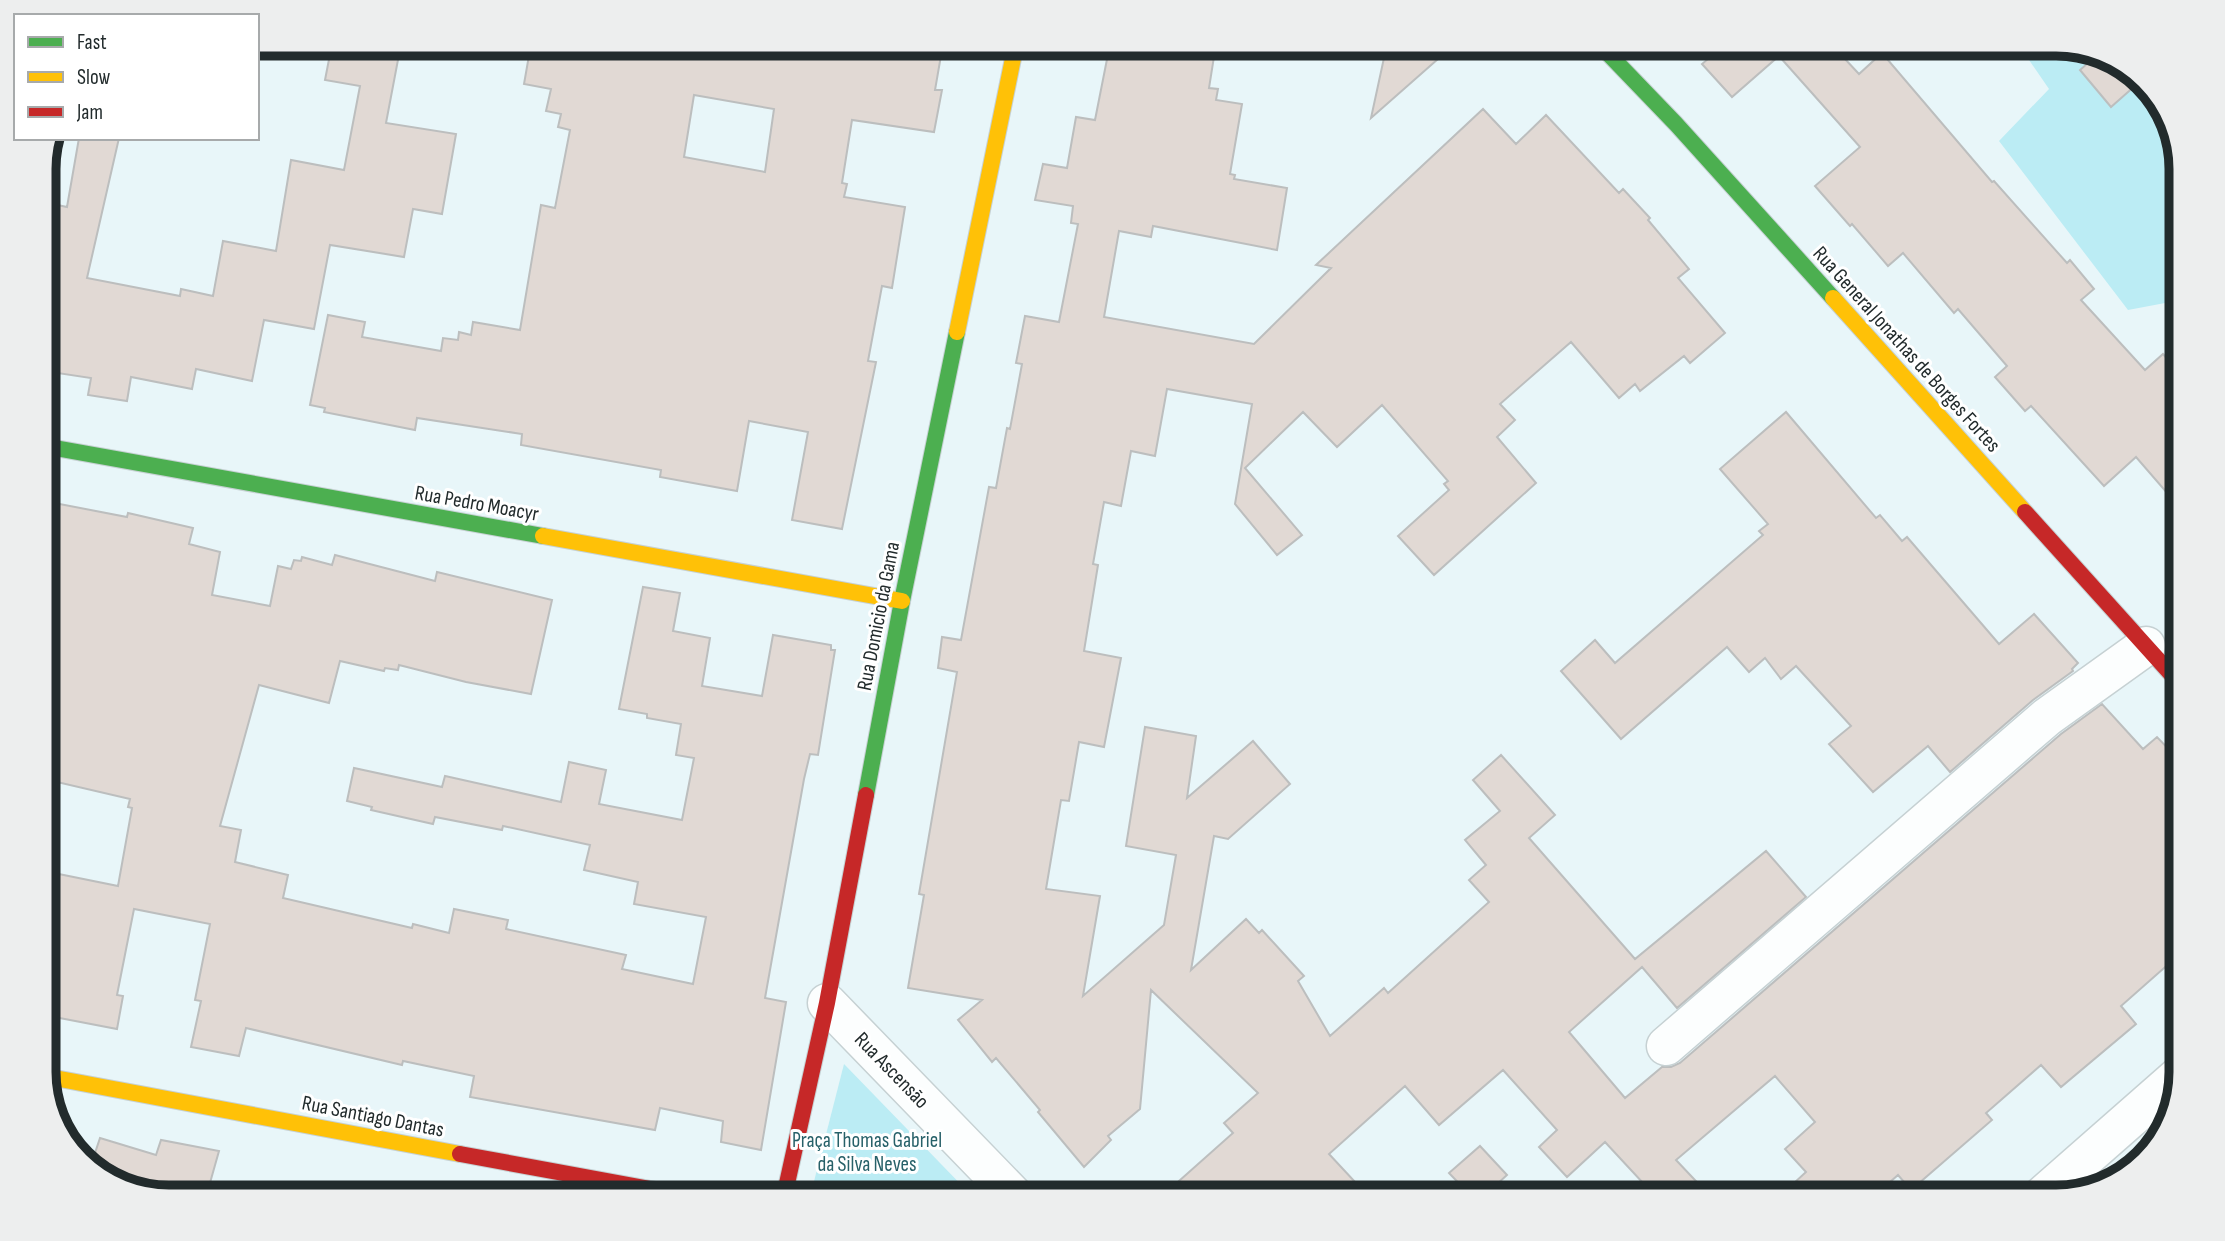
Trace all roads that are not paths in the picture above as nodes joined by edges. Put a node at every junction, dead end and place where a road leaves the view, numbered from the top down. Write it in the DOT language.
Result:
graph roads {
  1 [pos="1014,56"];
  2 [pos="1611,56"];
  3 [pos="56,448"];
  4 [pos="902,601"];
  5 [pos="2147,646"];
  6 [pos="2169,671"];
  7 [pos="827,1003"];
  8 [pos="1665,1045"];
  9 [pos="56,1078"];
  10 [pos="2168,1085"];
  11 [pos="630,1185"];
  12 [pos="787,1185"];
  13 [pos="1003,1185"];
  14 [pos="2055,1185"];
  1 -- 4 [label="street, Rua Domicio da Gama"];
  2 -- 5 [label="street, Rua General Jonathas de Borges Fortes"];
  3 -- 4 [label="street, Rua Pedro Moacyr"];
  4 -- 7 [label="street, Rua Domicio da Gama"];
  5 -- 6 [label="street, Rua General Jonathas de Borges Fortes"];
  5 -- 8 [label="street"];
  7 -- 12 [label="street, Rua Domicio da Gama"];
  7 -- 13 [label="street, Rua Ascensão"];
  9 -- 11 [label="street, Rua Santiago Dantas"];
  10 -- 14 [label="street"];
}
